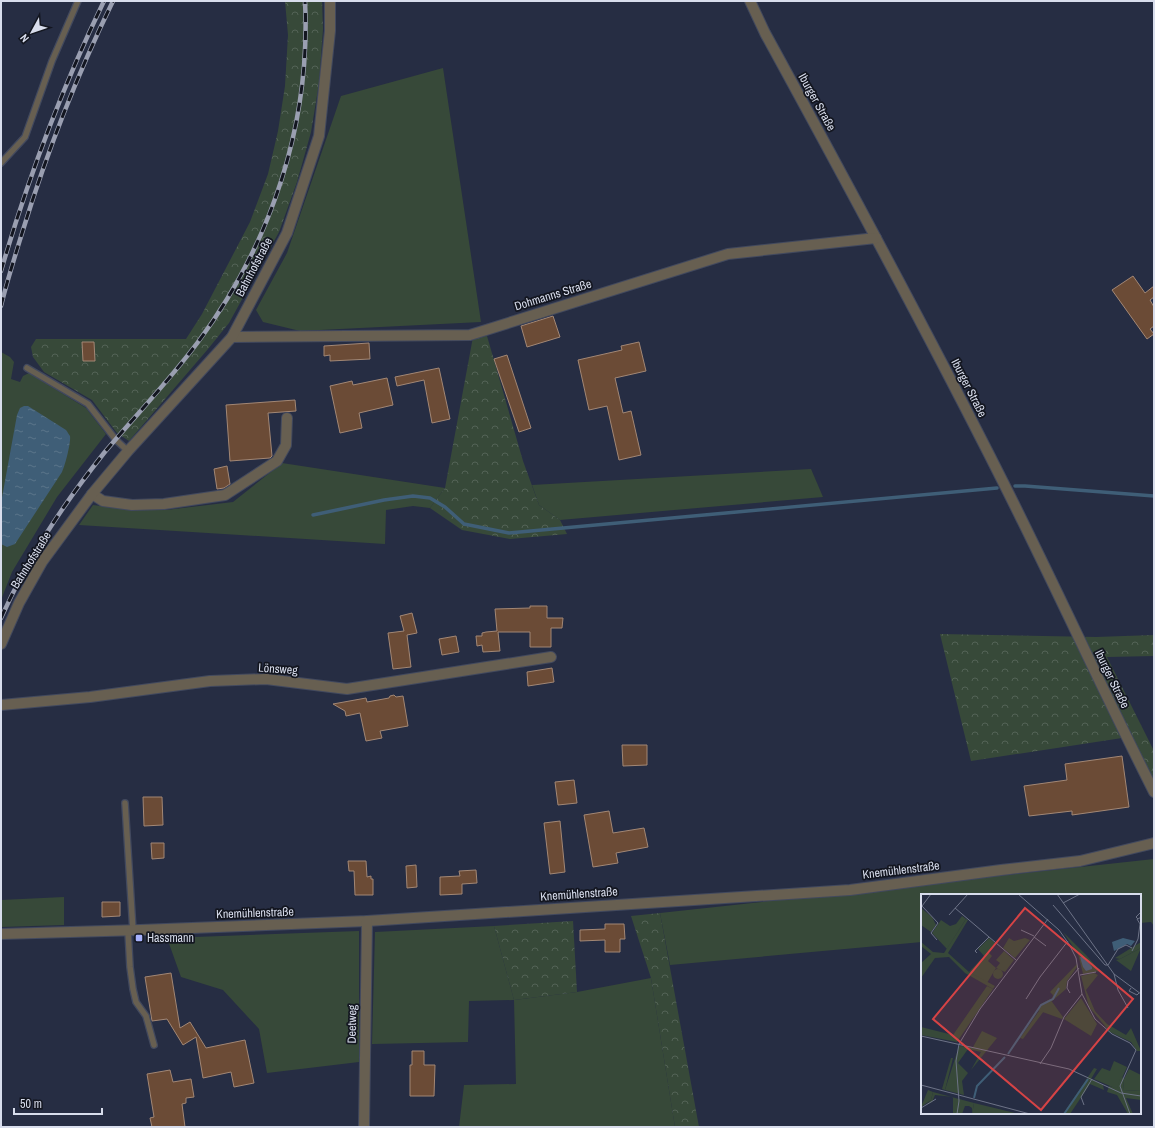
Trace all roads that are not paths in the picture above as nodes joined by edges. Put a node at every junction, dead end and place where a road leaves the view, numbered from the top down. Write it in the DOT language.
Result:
graph roads {
  1 [pos="78,1"];
  2 [pos="330,1"];
  3 [pos="750,1"];
  4 [pos="1,163"];
  5 [pos="876,238"];
  6 [pos="232,337"];
  7 [pos="27,368"];
  8 [pos="287,418"];
  9 [pos="128,451"];
  10 [pos="92,494"];
  11 [pos="1,644"];
  12 [pos="551,657"];
  13 [pos="1,706"];
  14 [pos="1154,792"];
  15 [pos="125,803"];
  16 [pos="1154,844"];
  17 [pos="367,921"];
  18 [pos="130,931"];
  19 [pos="1,934"];
  20 [pos="154,1045"];
  21 [pos="364,1127"];
  1 -- 4 [label="lane"];
  2 -- 6 [label="street, Bahnhofstraße"];
  3 -- 5 [label="street, Iburger Straße"];
  5 -- 6 [label="street, Dohmanns Straße"];
  5 -- 14 [label="street, Iburger Straße"];
  6 -- 9 [label="street, Bahnhofstraße"];
  7 -- 9 [label="lane"];
  8 -- 10 [label="street"];
  9 -- 10 [label="street, Bahnhofstraße"];
  10 -- 11 [label="street, Bahnhofstraße"];
  12 -- 13 [label="street, Lönsweg"];
  15 -- 18 [label="lane"];
  16 -- 17 [label="street, Knemühlenstraße"];
  17 -- 18 [label="street, Knemühlenstraße"];
  17 -- 21 [label="street, Deetweg"];
  18 -- 19 [label="street, Knemühlenstraße"];
  18 -- 20 [label="lane"];
}
